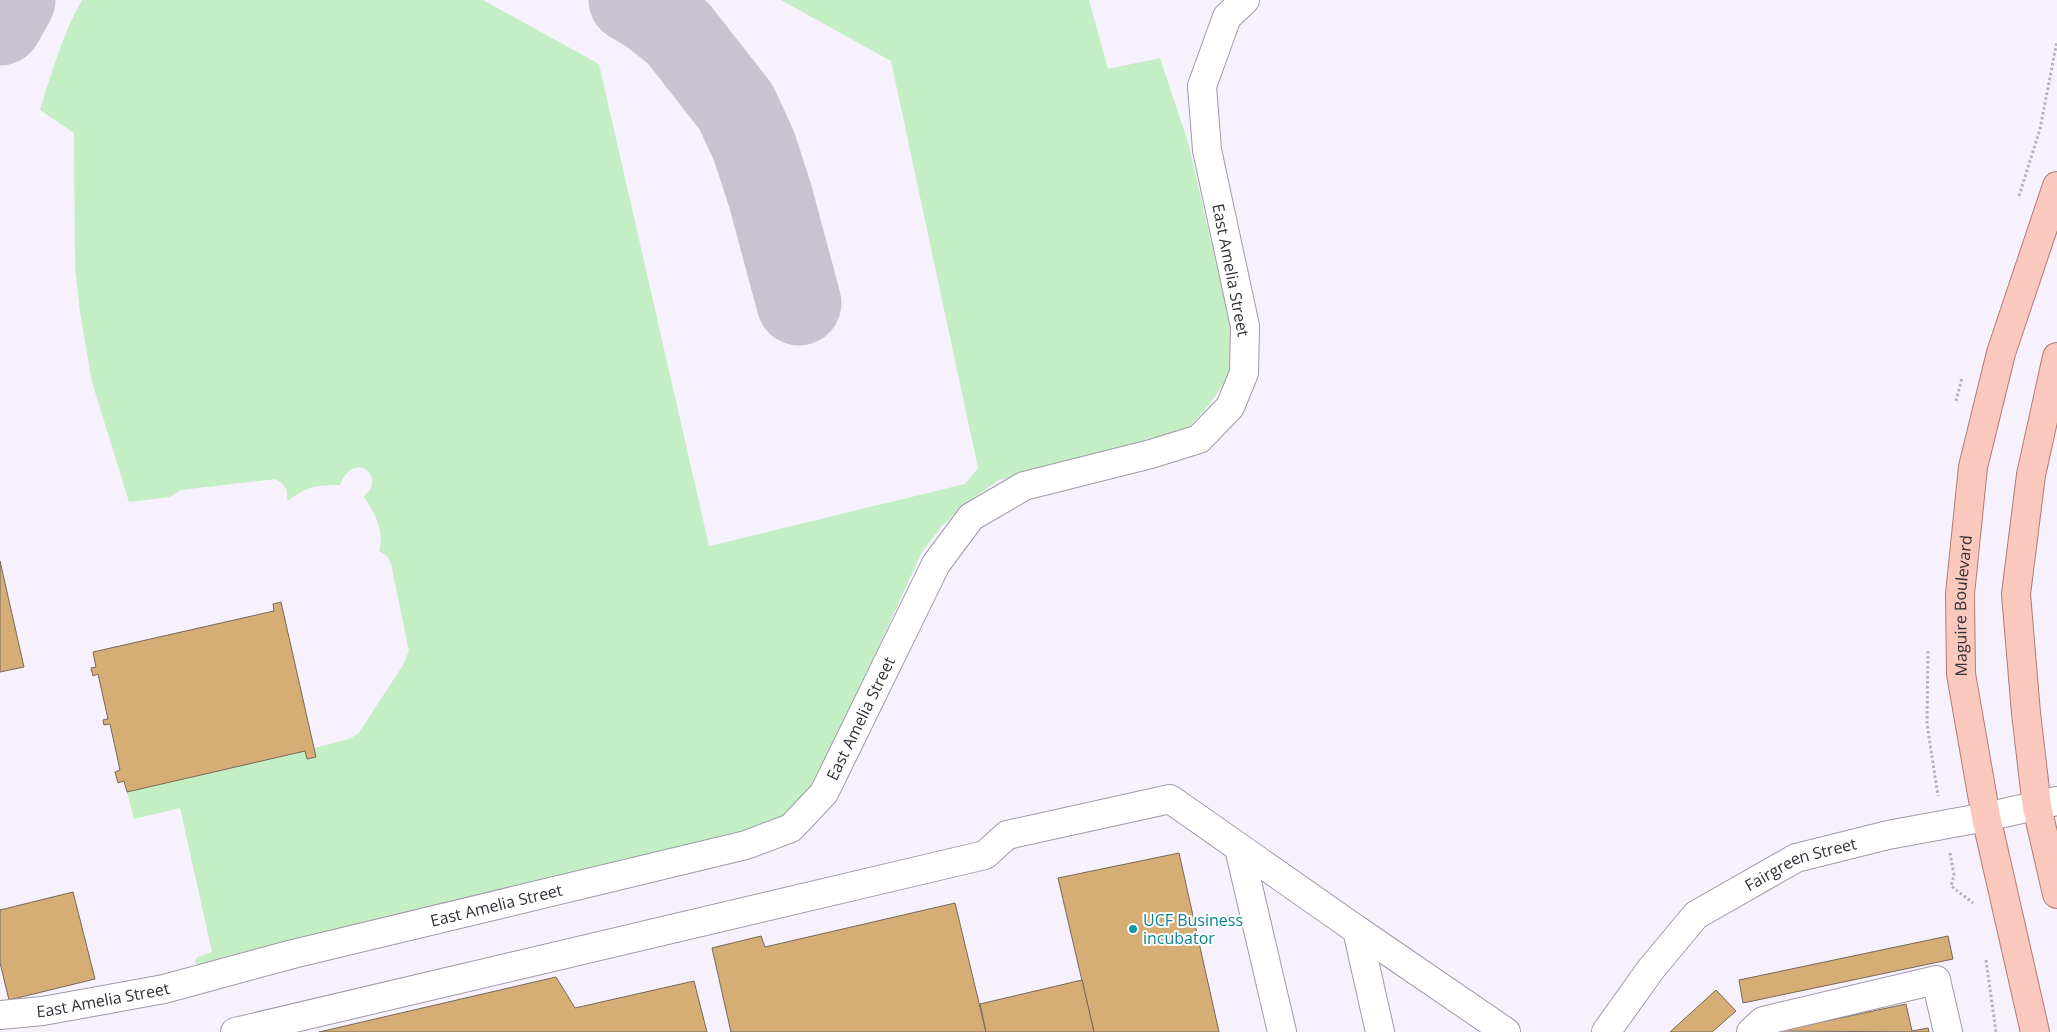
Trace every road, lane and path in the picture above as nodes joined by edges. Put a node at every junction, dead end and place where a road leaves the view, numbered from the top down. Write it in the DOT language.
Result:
graph roads {
  1 [pos="1245,0"];
  2 [pos="2057,186"];
  3 [pos="2057,357"];
  4 [pos="2047,804"];
  5 [pos="1986,818"];
  6 [pos="1239,848"];
  7 [pos="1954,875"];
  8 [pos="2057,894"];
  9 [pos="1977,907"];
  10 [pos="1357,930"];
  11 [pos="1986,960"];
  12 [pos="0,1015"];
  13 [pos="1608,1031"];
  14 [pos="236,1032"];
  15 [pos="1282,1032"];
  16 [pos="1380,1032"];
  17 [pos="1506,1032"];
  18 [pos="1751,1032"];
  19 [pos="1948,1032"];
  20 [pos="1996,1032"];
  21 [pos="2035,1032"];
  1 -- 12 [label="street, East Amelia Street"];
  2 -- 5 [label="main road, Maguire Boulevard"];
  3 -- 4 [label="main road"];
  4 -- 5 [label="street, Fairgreen Street"];
  4 -- 8 [label="main road"];
  5 -- 13 [label="street, Fairgreen Street"];
  5 -- 21 [label="main road, Maguire Boulevard"];
  6 -- 10 [label="street"];
  6 -- 14 [label="street"];
  6 -- 15 [label="street"];
  7 -- 9 [label="path"];
  10 -- 16 [label="street"];
  10 -- 17 [label="street"];
  11 -- 20 [label="path"];
  18 -- 19 [label="street"];
}
